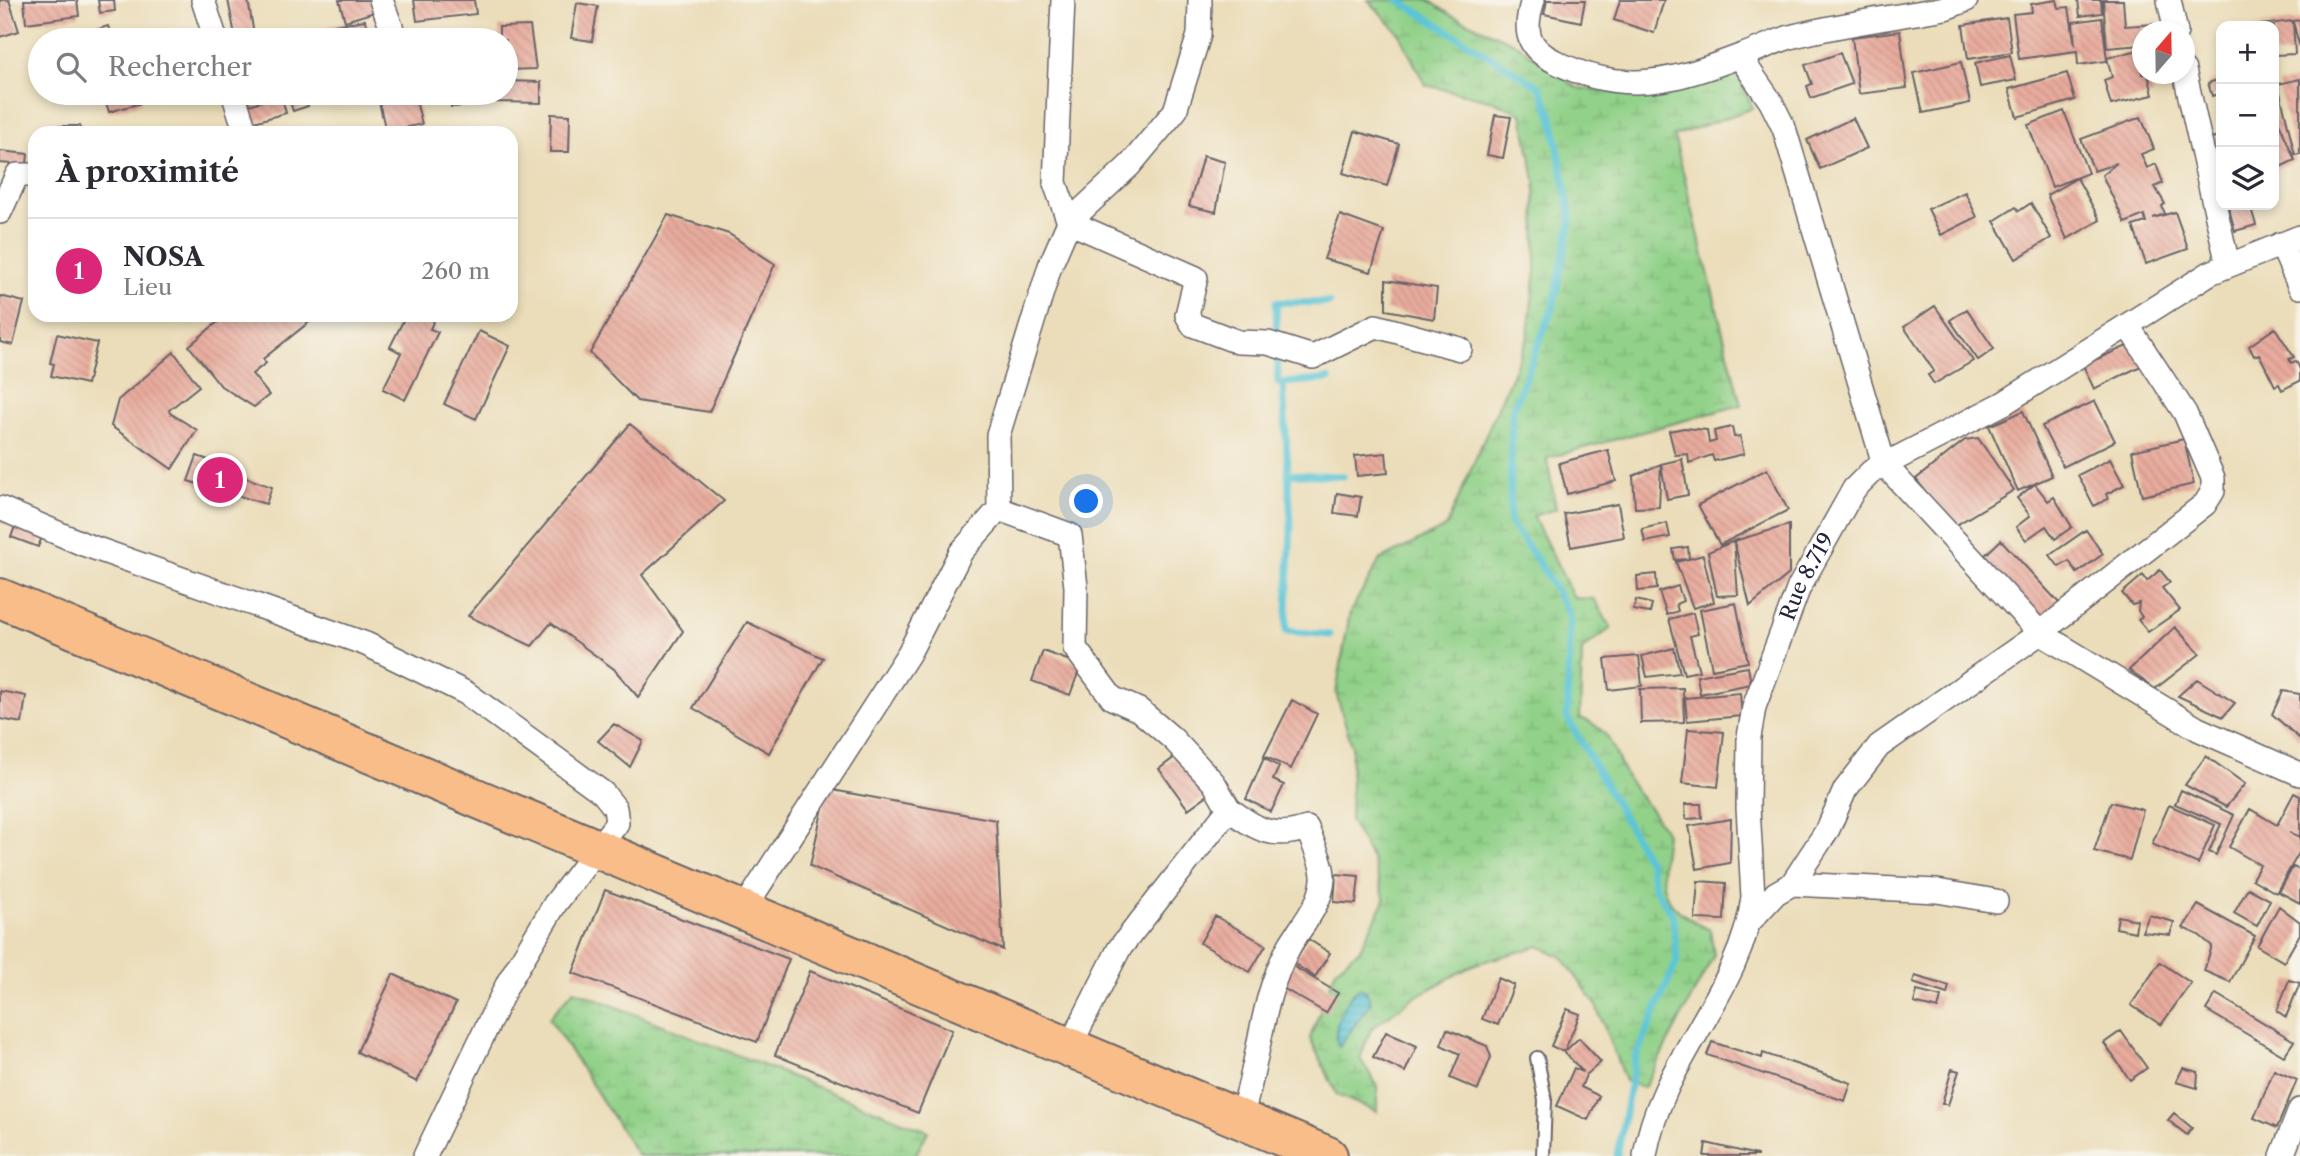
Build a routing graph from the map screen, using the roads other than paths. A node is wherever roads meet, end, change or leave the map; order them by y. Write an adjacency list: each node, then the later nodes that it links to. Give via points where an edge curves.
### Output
1 (203, 0): 9 (street)
2 (381, 0): 10 (street)
3 (1063, 0): 17 (street, via 1055,183)
4 (1200, 0): 17 (street, via 1199,36 1175,111 1130,165)
5 (1533, 0): 11 (street, via 1526,20 1528,37 1547,58 1576,73 1623,84 1654,82)
6 (1966, 0): 11 (street, via 1945,8 1796,35)
7 (2169, 0): 8 (street)
8 (2174, 21)
9 (212, 28)
10 (392, 28)
11 (1741, 57): 23 (street, via 1784,128)
12 (2188, 84): 19 (street)
13 (237, 105): 14 (street)
14 (244, 126)
15 (28, 175): 16 (street, via 12,180)
16 (0, 212)
17 (1069, 222): 22 (street, via 1196,278 1188,315 1193,325 1238,342 1268,343 1313,357 1376,326); 25 (street, via 1050,266 998,435)
18 (2291, 240): 19 (street, Rue 8.719); 20 (street)
19 (2228, 265): 21 (street, Rue 8.719)
20 (2300, 288)
21 (2128, 326): 23 (street, Rue 8.719, via 2004,403); 27 (street, via 2181,404 2213,478 2213,491 2205,504)
22 (1460, 349)
23 (1884, 464): 27 (street); 34 (street, Rue 8.719, via 1854,489 1799,587 1754,707 1749,737)
24 (0, 508): 30 (street, via 83,544 366,644 466,693 603,793 615,808 617,823)
25 (999, 509): 29 (street, via 1070,535 1076,587 1075,648 1112,698 1139,710 1181,748 1214,783); 33 (street, via 961,552 909,653)
26 (0, 597): 30 (highway)
27 (2040, 633): 28 (street, via 2199,729); 31 (street, via 1879,746 1846,790 1829,830)
28 (2300, 774)
29 (1229, 809): 35 (street, via 1119,949); 38 (street, via 1258,830 1289,834 1307,828 1324,876 1320,895 1276,973)
30 (597, 849): 33 (highway); 39 (street, via 555,904 508,983)
31 (1792, 884): 32 (street, via 1937,891); 34 (street)
32 (1996, 901)
33 (742, 912): 35 (highway)
34 (1751, 920): 42 (street, Rue 8.719, via 1737,958 1661,1099)
35 (1069, 1048): 38 (highway)
36 (1537, 1058): 41 (lane, via 1545,1100)
37 (2300, 1110): 43 (street)
38 (1240, 1119): 40 (highway)
39 (425, 1156)
40 (1328, 1156)
41 (1543, 1156)
42 (1645, 1156)
43 (2282, 1156)

